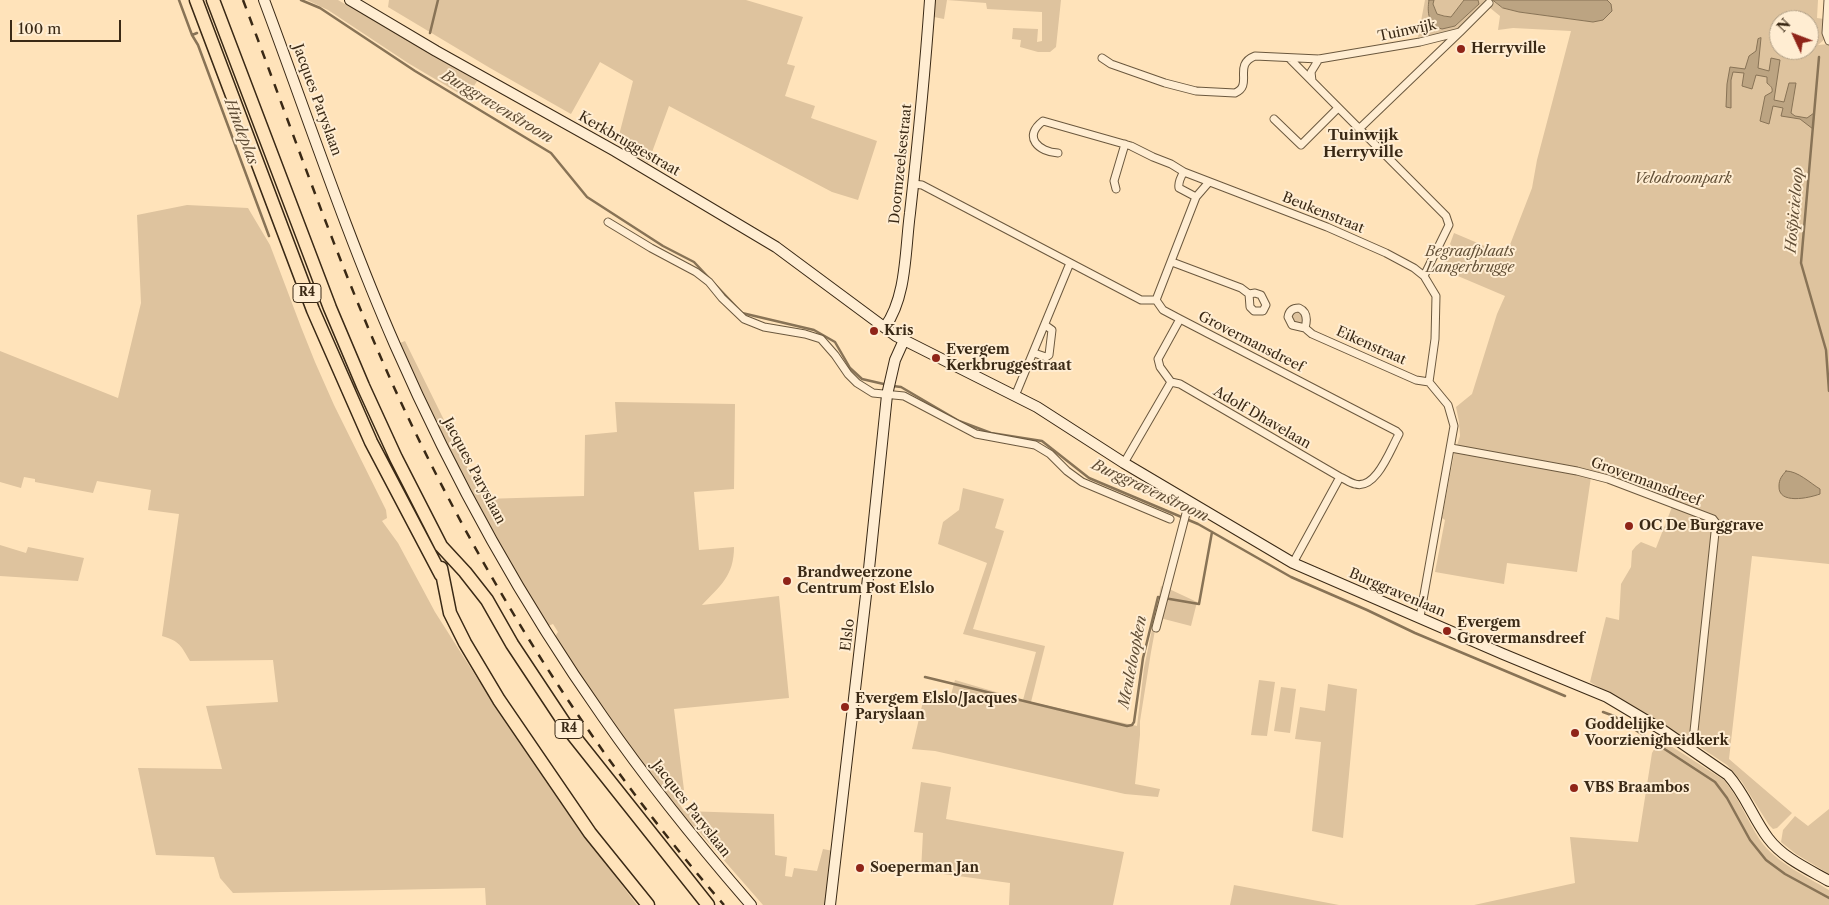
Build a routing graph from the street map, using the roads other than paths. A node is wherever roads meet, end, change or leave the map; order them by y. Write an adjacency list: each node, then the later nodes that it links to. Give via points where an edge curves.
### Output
1 (196, 0): 48 (highway, R4, via 313,310 371,442)
2 (212, 0): 46 (highway, R4, via 362,386)
3 (264, 0): 55 (main road, Jacques Paryslaan, via 395,344 467,494 546,632 604,718 707,855)
4 (350, 0): 32 (main road, Kerkbruggestraat, via 615,150 776,246)
5 (930, 0): 21 (main road, Doornzeelsestraat)
6 (1828, 0): 9 (street, via 1826,33)
7 (1489, 3): 8 (street)
8 (1460, 32): 12 (street, Tuinwijk); 16 (street)
9 (1829, 41)
10 (1102, 58): 11 (street, Tuinwijk, via 1172,85 1196,91 1234,93 1243,86 1244,63 1248,59 1255,56)
11 (1289, 58): 12 (street, Tuinwijk); 13 (street)
12 (1319, 59): 13 (street, via 1311,72)
13 (1312, 81): 14 (street)
14 (1338, 108): 15 (street, via 1300,145); 16 (street)
15 (1274, 119)
16 (1359, 129): 27 (street, via 1446,216 1449,224)
17 (1125, 144): 18 (street, Beukenstraat, via 1042,121 1035,131 1035,142 1050,153); 19 (street, Beukenstraat); 22 (street, via 1114,181)
18 (1058, 153)
19 (1184, 172): 20 (street, Beukenstraat); 23 (street, via 1179,188)
20 (1209, 182): 23 (street); 27 (street, Beukenstraat, via 1327,227 1386,253)
21 (913, 184): 26 (street, via 922,185); 32 (main road, Doornzeelsestraat, via 898,298)
22 (1116, 189)
23 (1196, 197): 25 (street)
24 (608, 222): 38 (street, via 696,272 744,319 764,328 821,339 856,383 873,393)
25 (1172, 262): 28 (street); 29 (street)
26 (1070, 263): 29 (street, via 1141,300); 31 (street)
27 (1424, 276): 37 (street, Beukenstraat, via 1436,296)
28 (1249, 294)
29 (1156, 300): 30 (street, Grovermansdreef, via 1163,310)
30 (1180, 319): 36 (street, via 1158,359); 41 (street, Grovermansdreef, via 1396,431 1399,434)
31 (1045, 326): 35 (street); 35 (street, via 1052,330 1049,355)
32 (885, 327): 34 (main road, Burggravenlaan)
33 (1305, 328): 37 (street, Eikenstraat, via 1416,380)
34 (904, 340): 38 (main road, Elslo); 39 (main road, Burggravenlaan)
35 (1034, 353): 39 (street)
36 (1171, 382): 42 (street); 43 (street, Adolf Dhavelaan, via 1180,384)
37 (1429, 382): 40 (street, via 1451,412 1454,426)
38 (887, 393): 45 (street, via 907,397 976,434 1035,445 1082,482); 56 (main road, Elslo, via 870,569)
39 (1015, 396): 42 (main road, Burggravenlaan)
40 (1451, 448): 49 (street); 51 (street, Grovermansdreef, via 1608,478 1713,519 1716,523)
41 (1386, 458): 43 (street, Adolf Dhavelaan, via 1374,478 1366,484 1355,485)
42 (1124, 463): 44 (main road, Burggravenlaan)
43 (1340, 477): 47 (street)
44 (1189, 502): 47 (main road, Burggravenlaan); 50 (street)
45 (1170, 519)
46 (441, 546): 48 (highway, R4); 54 (highway, R4, via 487,600 569,730)
47 (1293, 563): 49 (main road, Burggravenlaan)
48 (441, 575): 53 (highway, R4, via 450,613 499,700 590,833)
49 (1420, 617): 51 (main road, Burggravenlaan, via 1596,692)
50 (1156, 628)
51 (1692, 750): 52 (main road, Burggravenlaan, via 1733,780 1767,836 1779,849)
52 (1829, 881)
53 (648, 905)
54 (708, 905)
55 (750, 905)
56 (830, 905)

